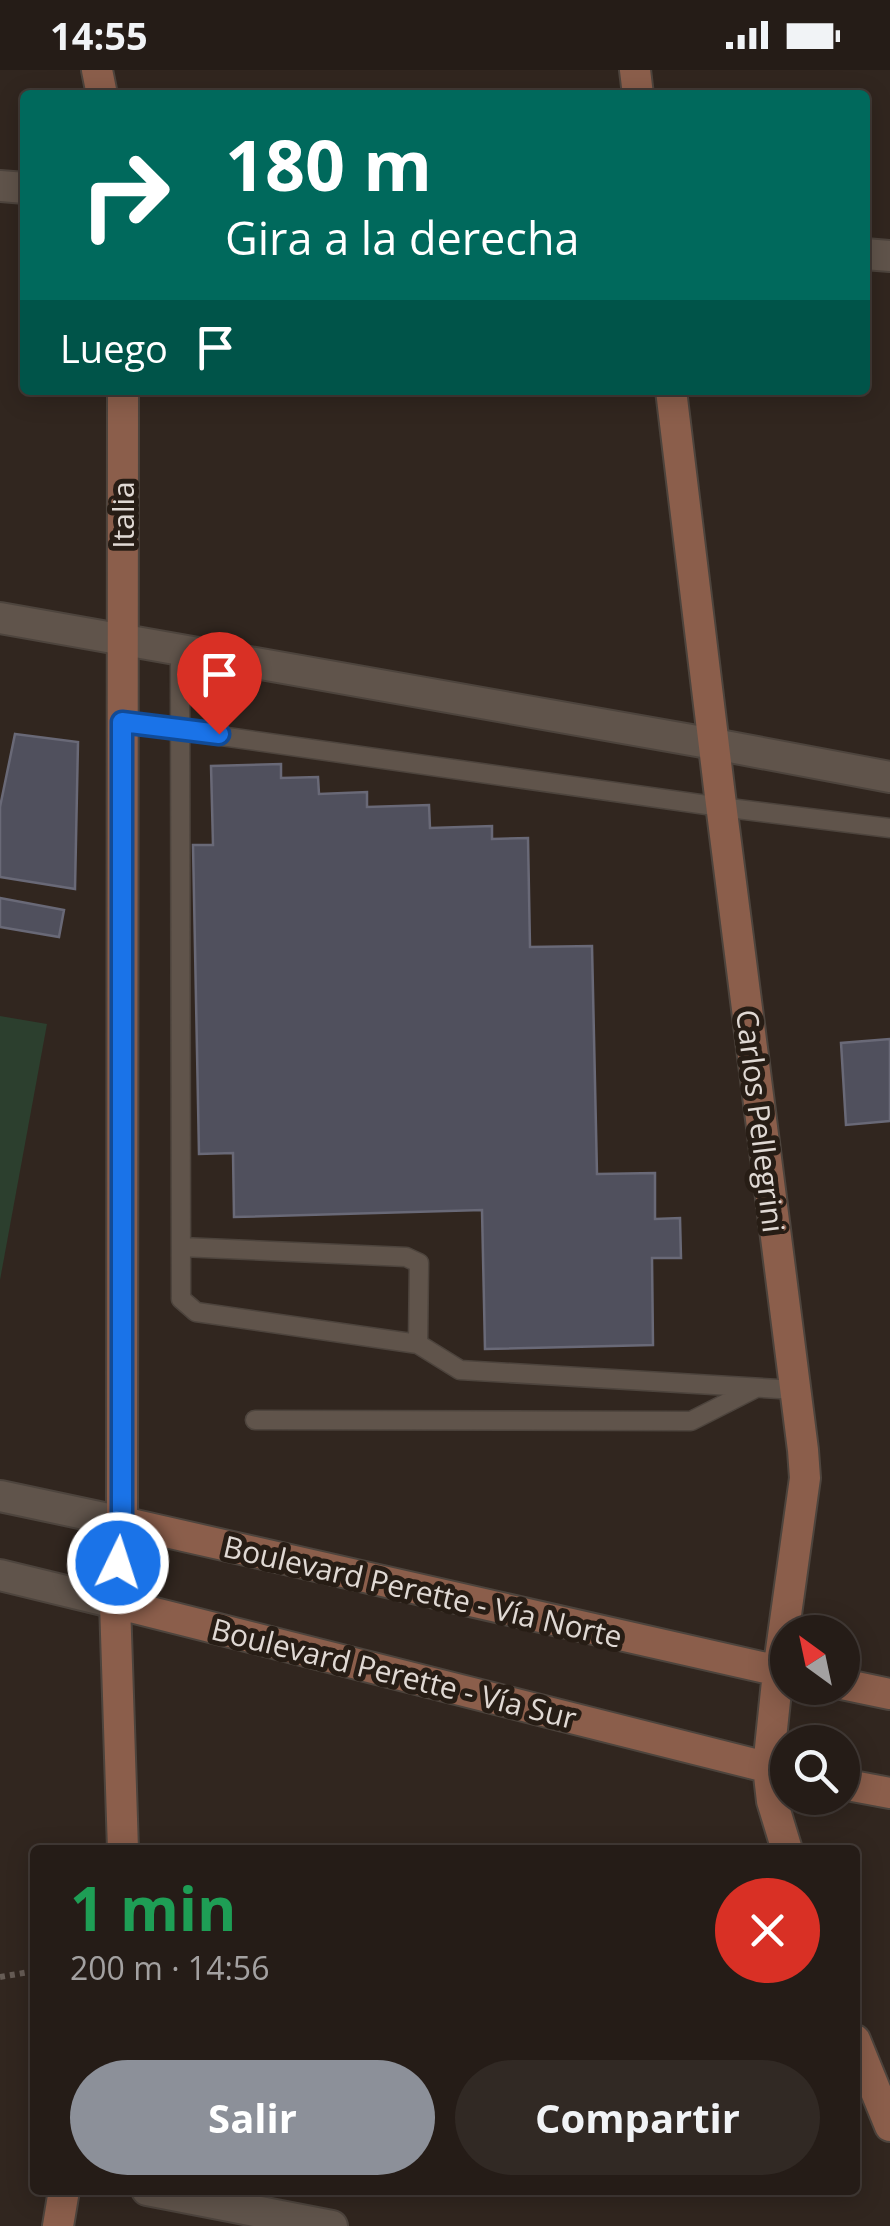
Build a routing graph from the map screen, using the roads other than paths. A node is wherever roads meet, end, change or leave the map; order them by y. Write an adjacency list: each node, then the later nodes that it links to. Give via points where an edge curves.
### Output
1 (123, 395): 4 (street, Italia)
2 (672, 395): 8 (street, Carlos Pellegrini)
3 (0, 618): 4 (street)
4 (122, 639): 5 (street); 6 (street, Italia)
5 (180, 649): 7 (lane); 8 (street)
6 (122, 722): 7 (lane); 18 (street, Italia)
7 (180, 728): 10 (lane); 12 (lane)
8 (714, 744): 9 (street); 10 (street, Carlos Pellegrini)
9 (890, 777)
10 (721, 807): 11 (lane); 15 (street, Carlos Pellegrini)
11 (890, 828)
12 (181, 1247): 13 (lane, via 181,1299 196,1312); 13 (lane, via 406,1257 419,1264)
13 (418, 1344): 14 (lane, via 460,1370)
14 (756, 1388): 15 (lane); 16 (lane, via 692,1420)
15 (796, 1390): 21 (street, Carlos Pellegrini, via 805,1478)
16 (255, 1420)
17 (0, 1496): 18 (street, Boulevard Perette - Vía Norte)
18 (122, 1522): 20 (street, Italia); 22 (street, Boulevard Perette - Vía Norte)
19 (0, 1576): 20 (street, Boulevard Perette - Vía Sur)
20 (115, 1603): 25 (street, Boulevard Perette - Vía Sur); 29 (street, Italia)
21 (789, 1615)
22 (770, 1669)
23 (860, 1688): 24 (street)
24 (890, 1694)
25 (770, 1767)
26 (860, 1787): 27 (street)
27 (890, 1793)
28 (776, 1815): 30 (street, Carlos Pellegrini)
29 (124, 1845)
30 (785, 1845)
31 (864, 2087): 32 (street)
32 (890, 2126)
33 (63, 2195): 35 (street)
34 (172, 2195): 36 (street)
35 (58, 2226)
36 (332, 2226)

